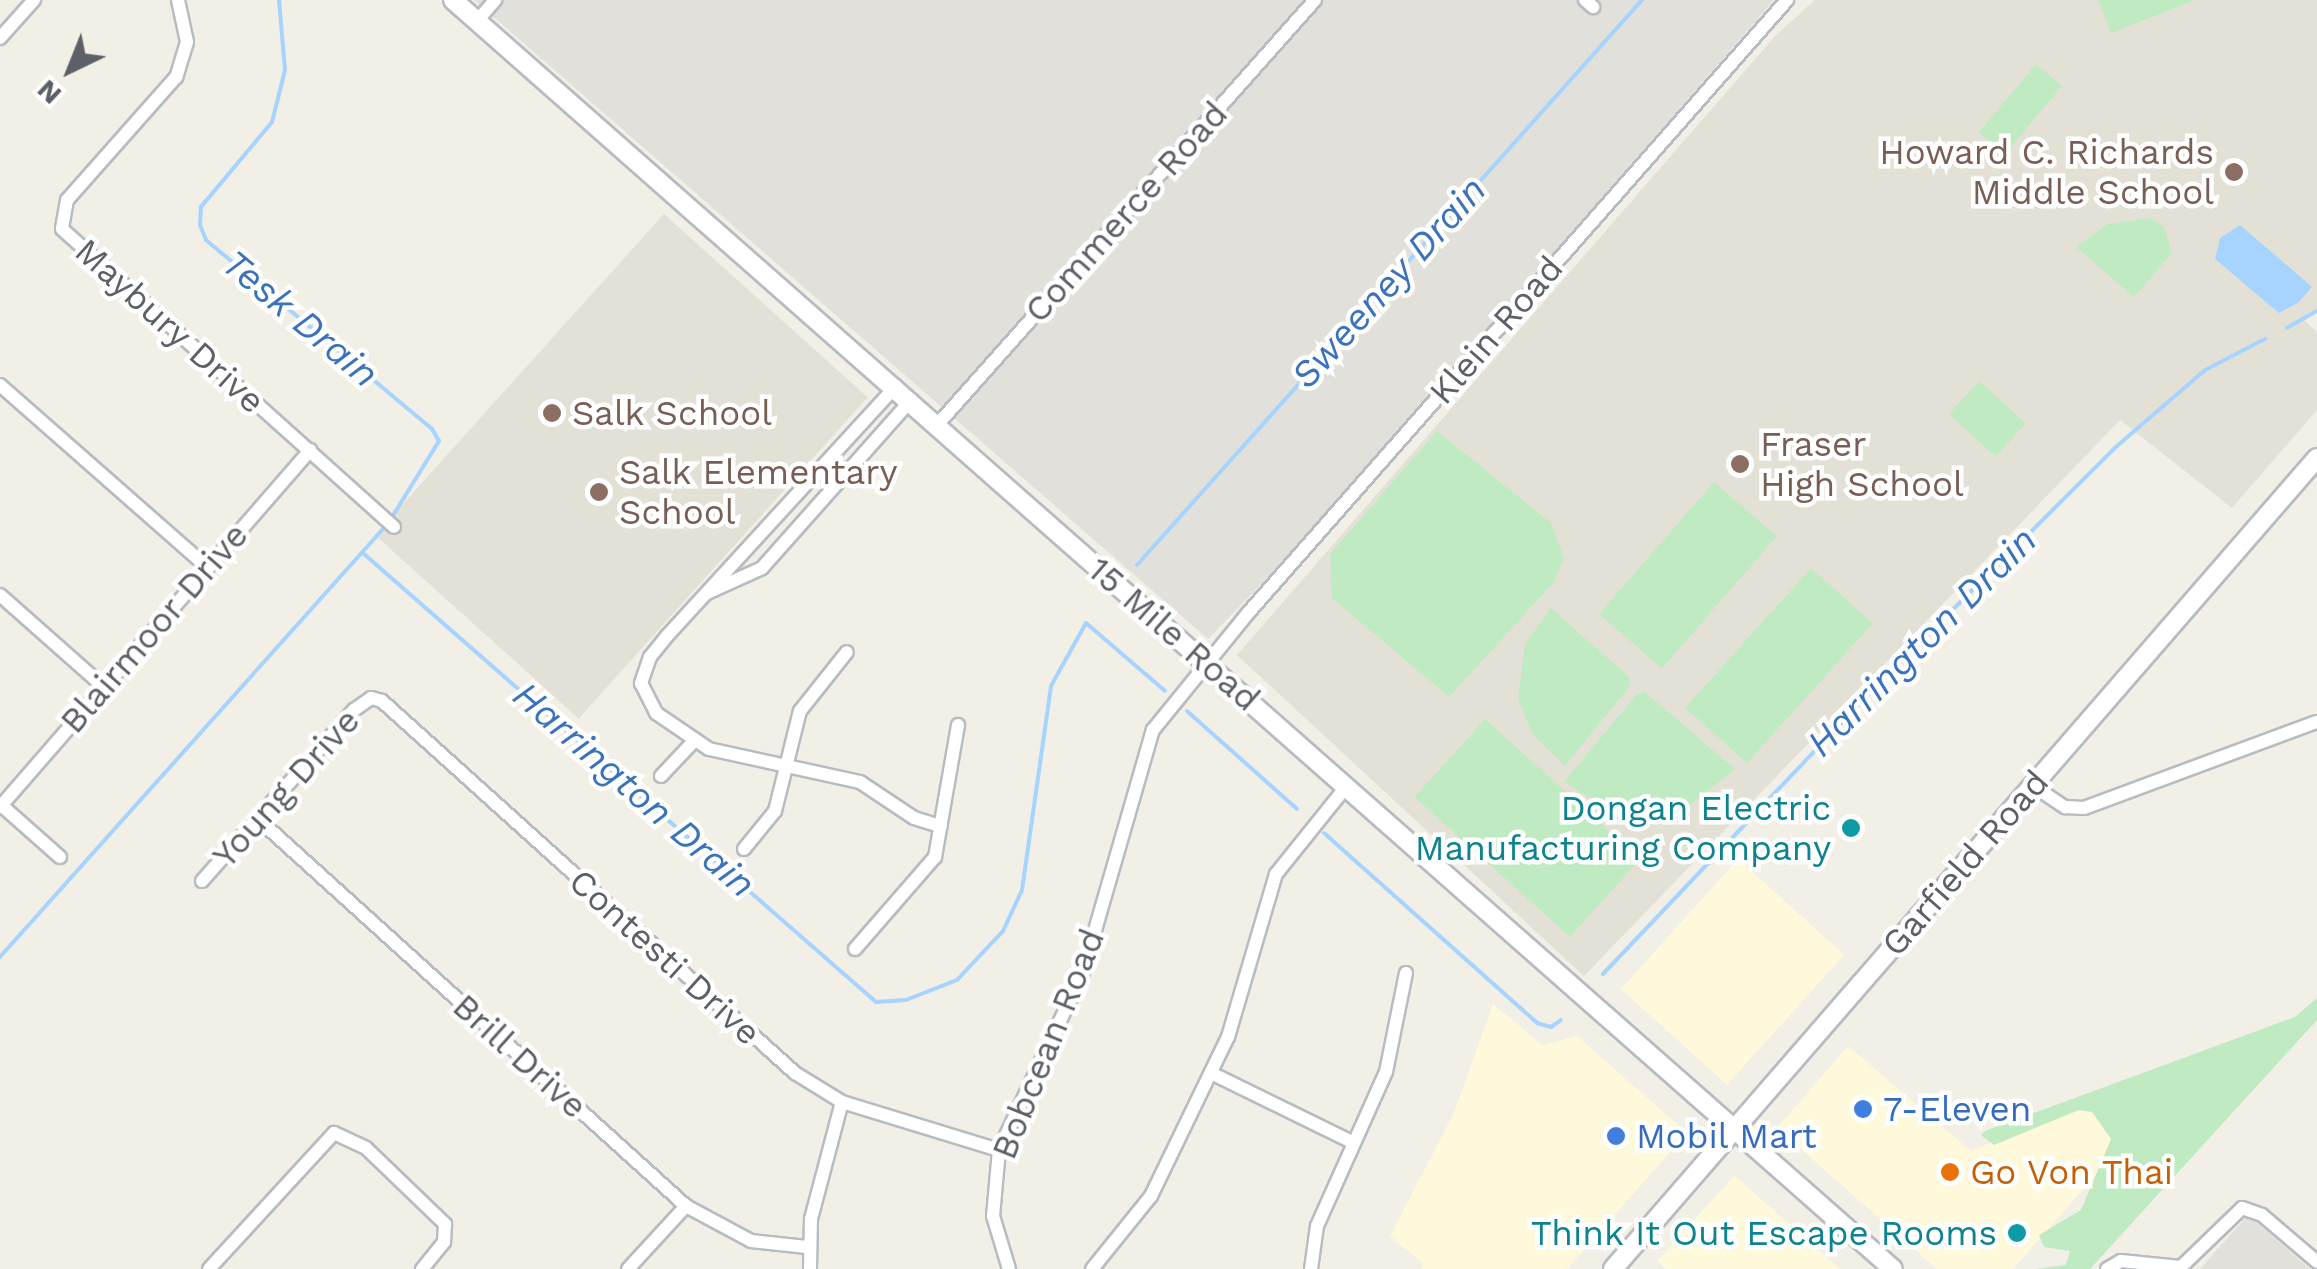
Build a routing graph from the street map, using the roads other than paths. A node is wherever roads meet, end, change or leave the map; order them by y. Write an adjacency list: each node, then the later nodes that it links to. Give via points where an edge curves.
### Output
1 (34, 0): 8 (street)
2 (178, 0): 13 (street, Maybury Drive, via 186,42 176,76 67,200 58,222)
3 (452, 0): 7 (main road, 15 Mile Road)
4 (495, 0): 7 (street)
5 (1315, 0): 12 (street, Commerce Road)
6 (1787, 0): 20 (street, Klein Road)
7 (477, 21): 10 (main road, 15 Mile Road)
8 (0, 38)
9 (0, 384): 16 (street)
10 (896, 386): 11 (main road, 15 Mile Road); 17 (street)
11 (911, 400): 12 (main road, 15 Mile Road); 17 (street, via 762,568)
12 (938, 424): 20 (main road, 15 Mile Road)
13 (310, 450): 15 (street, Maybury Drive); 16 (street, Blairmoor Drive)
14 (2317, 458): 28 (main road, Garfield Road)
15 (394, 527)
16 (207, 567): 21 (street, Blairmoor Drive)
17 (705, 594): 25 (street, via 650,657 641,683 656,713)
18 (0, 595): 21 (street)
19 (846, 652): 26 (street, via 800,711)
20 (1208, 663): 29 (main road, 15 Mile Road); 42 (street, Bobcean Road, via 1165,713 1142,754 1083,972)
21 (102, 686): 30 (street, Blairmoor Drive)
22 (371, 698): 31 (street, Young Drive); 39 (street, Contesti Drive, via 392,708 774,1056)
23 (2317, 722): 28 (street, via 2084,808 2064,808)
24 (958, 725): 32 (street)
25 (694, 741): 26 (street); 27 (street)
26 (786, 768): 32 (street, via 860,782 914,818); 33 (street, via 775,811)
27 (661, 776)
28 (2032, 786): 40 (main road, Garfield Road)
29 (1346, 787): 38 (street, via 1276,874 1237,1010); 40 (main road, 15 Mile Road)
30 (0, 806): 34 (street)
31 (257, 818): 35 (street, Young Drive); 43 (street, Brill Drive)
32 (941, 826): 36 (street, via 924,872)
33 (744, 849)
34 (60, 858)
35 (202, 881)
36 (854, 949)
37 (1406, 973): 41 (street, via 1386,1072)
38 (1211, 1073): 41 (street); 51 (street, via 1151,1196)
39 (842, 1102): 42 (street, Contesti Drive); 44 (street)
40 (1733, 1129): 53 (main road, Garfield Road); 54 (main road, 15 Mile Road)
41 (1352, 1142): 52 (street, via 1317,1226)
42 (999, 1150): 50 (street, Bobcean Road, via 993,1216)
43 (686, 1206): 44 (street, Brill Drive, via 751,1241); 48 (street)
44 (807, 1247): 49 (street)
45 (2317, 1262): 55 (street, via 2254,1210 2235,1211 2181,1267 2120,1260)
46 (210, 1269): 47 (street, via 334,1133 354,1139 440,1216 446,1234)
47 (422, 1269)
48 (628, 1269)
49 (810, 1269)
50 (1009, 1269)
51 (1092, 1269)
52 (1310, 1269)
53 (1614, 1269)
54 (1894, 1269)
55 (2107, 1269)

